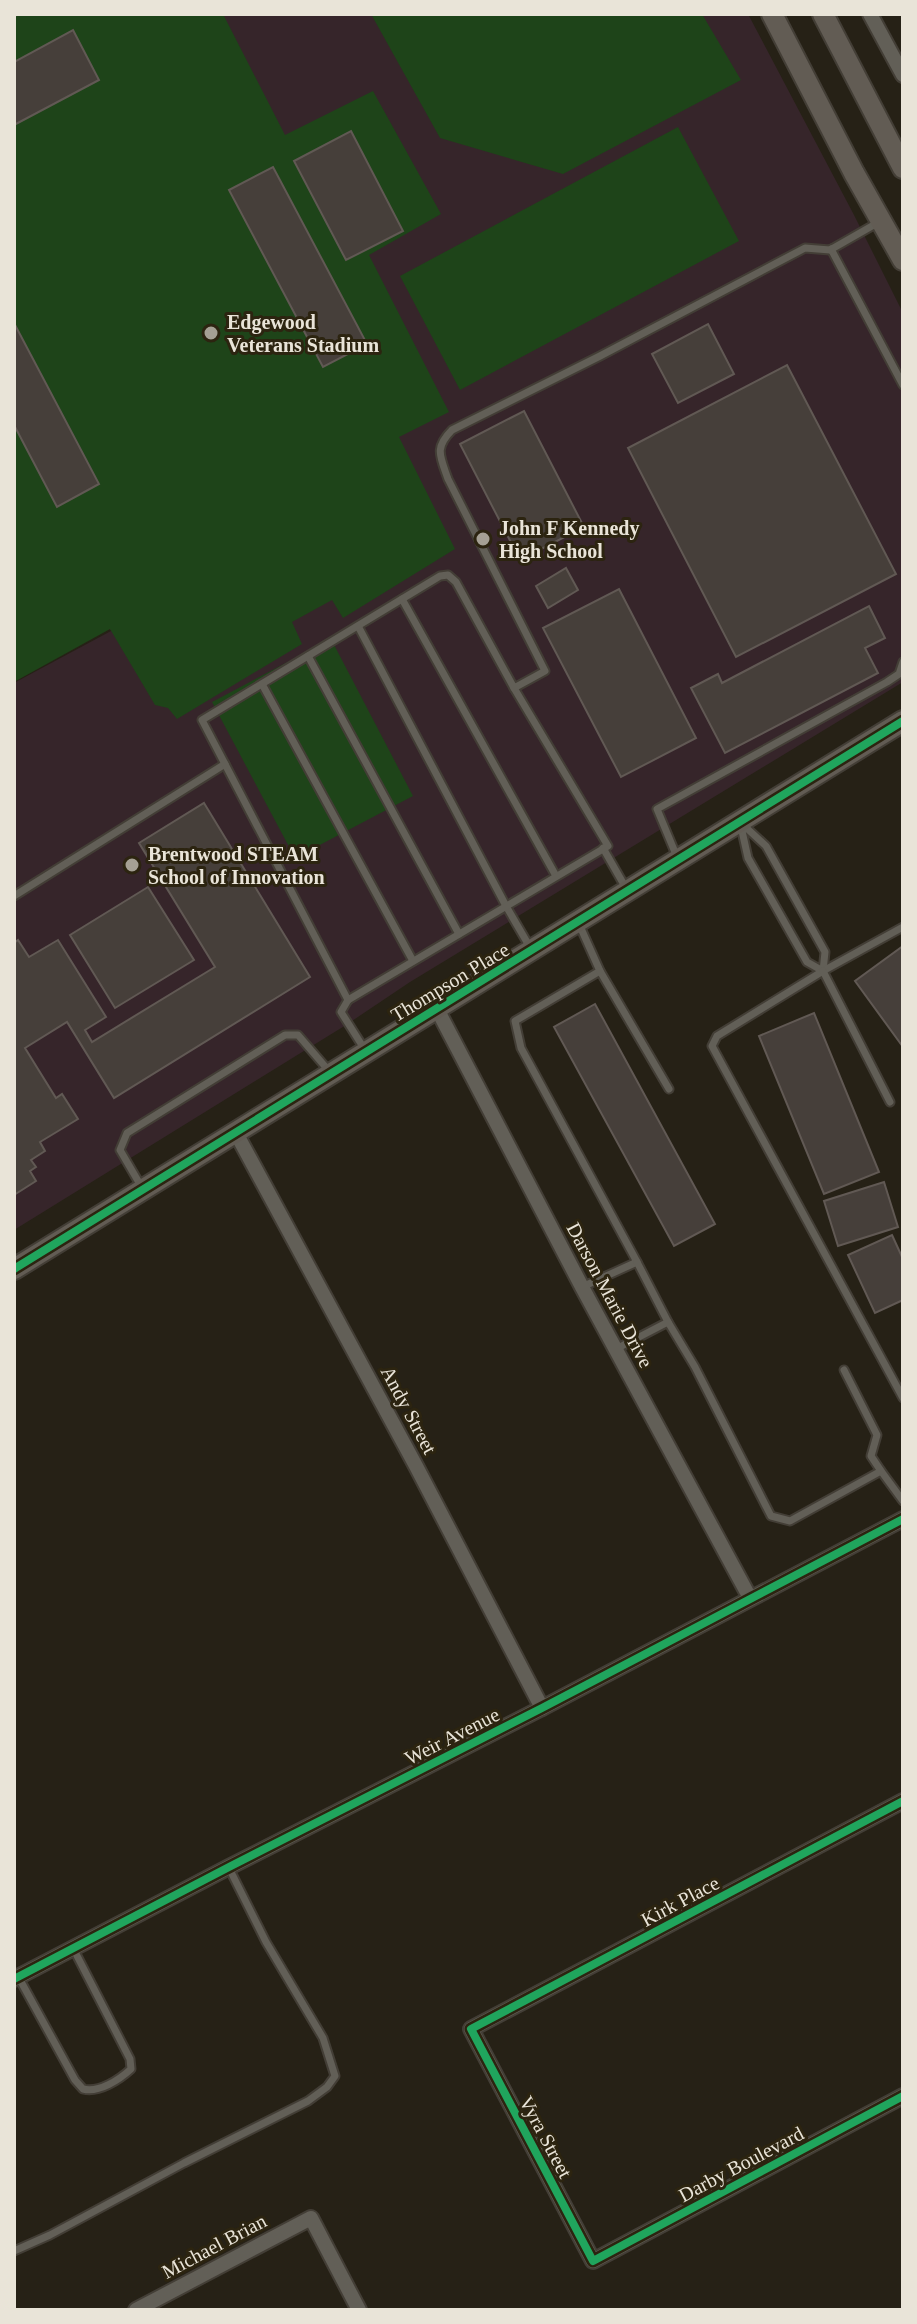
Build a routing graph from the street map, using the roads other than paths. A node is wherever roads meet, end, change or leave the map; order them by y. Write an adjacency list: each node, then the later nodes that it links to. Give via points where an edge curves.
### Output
1 (772, 14): 6 (street)
2 (823, 14): 5 (street)
3 (870, 14): 4 (street)
4 (903, 75)
5 (903, 168)
6 (881, 221): 7 (lane); 8 (street)
7 (831, 249): 9 (lane); 15 (lane, via 805,248 452,430 442,440 439,455 448,479 545,671)
8 (903, 260)
9 (903, 385)
10 (402, 599): 11 (lane); 15 (lane, via 448,575); 21 (lane)
11 (358, 626): 12 (lane); 24 (lane)
12 (308, 656): 14 (lane); 27 (lane)
13 (903, 662): 20 (lane, via 899,674 887,682 657,809)
14 (262, 684): 17 (lane, via 202,720); 29 (lane)
15 (514, 688): 19 (lane)
16 (903, 721): 18 (street, Thompson Place)
17 (225, 764): 23 (lane); 32 (lane)
18 (740, 822): 20 (street, Thompson Place); 31 (lane, via 748,858 807,962); 31 (lane, via 766,846 811,925 825,952)
19 (605, 847): 21 (lane); 22 (lane)
20 (678, 859): 22 (street, Thompson Place)
21 (556, 876): 24 (lane)
22 (628, 892): 25 (street, Thompson Place)
23 (14, 896)
24 (506, 906): 27 (lane); 28 (lane)
25 (578, 922): 28 (street, Thompson Place); 30 (lane)
26 (903, 927): 31 (lane)
27 (459, 934): 29 (lane)
28 (533, 951): 33 (street, Thompson Place)
29 (413, 961): 32 (lane)
30 (600, 971): 36 (lane); 40 (lane, via 515,1021 521,1048)
31 (823, 971): 37 (lane); 46 (lane, via 717,1036 712,1046)
32 (348, 1000): 34 (lane, via 341,1012)
33 (437, 1009): 34 (street, Thompson Place); 42 (street, Darson Marie Drive)
34 (366, 1051): 35 (street, Thompson Place)
35 (330, 1073): 38 (street, Thompson Place); 39 (lane, via 298,1035 285,1035 127,1133 120,1150)
36 (669, 1089)
37 (890, 1102)
38 (236, 1133): 39 (street, Thompson Place); 51 (street, Andy Street)
39 (143, 1189): 41 (street, Thompson Place)
40 (637, 1262): 42 (lane); 43 (lane)
41 (14, 1269)
42 (582, 1287): 44 (street, Darson Marie Drive)
43 (668, 1322): 44 (lane); 47 (lane, via 771,1516 790,1521)
44 (616, 1349): 50 (street, Darson Marie Drive)
45 (844, 1370): 47 (lane, via 877,1435 871,1456)
46 (903, 1398)
47 (881, 1471): 48 (lane)
48 (903, 1501)
49 (903, 1519): 50 (street, Weir Avenue)
50 (750, 1598): 51 (street, Weir Avenue)
51 (542, 1708): 53 (street, Weir Avenue)
52 (903, 1801): 56 (street, Kirk Place)
53 (229, 1867): 54 (street, Weir Avenue); 58 (lane, via 323,2038 335,2076 308,2101)
54 (73, 1948): 55 (street, Weir Avenue); 55 (lane, via 130,2059 131,2069 123,2076 92,2091 83,2089)
55 (16, 1978)
56 (471, 2029): 59 (street, Vyra Street)
57 (903, 2096): 59 (street, Darby Boulevard)
58 (14, 2251)
59 (593, 2261)
60 (136, 2310): 61 (street, Michael Brian, via 311,2218)
61 (359, 2310)

